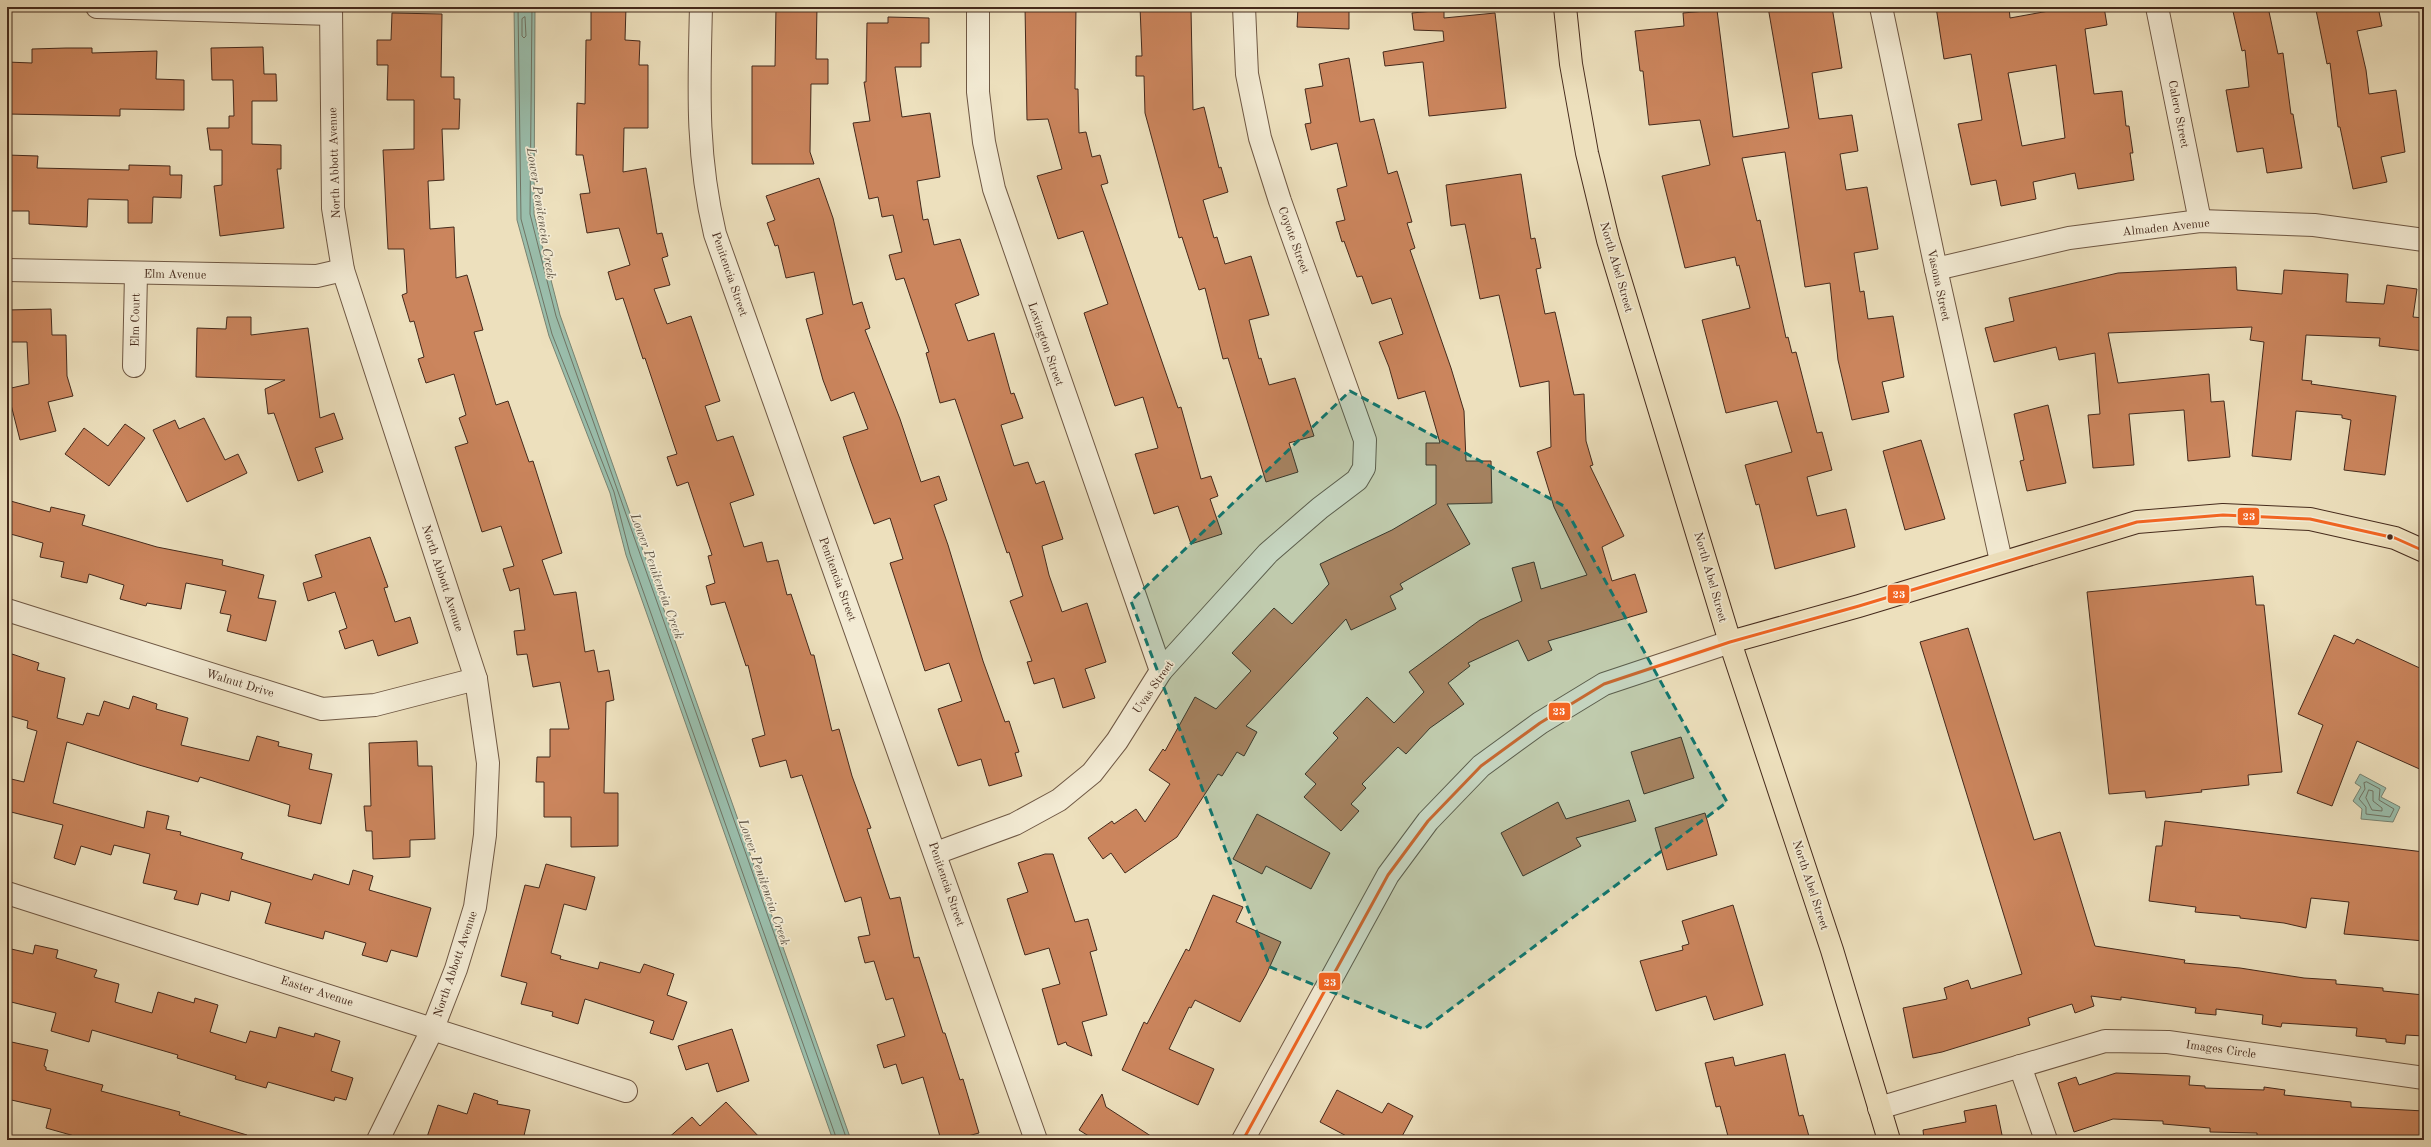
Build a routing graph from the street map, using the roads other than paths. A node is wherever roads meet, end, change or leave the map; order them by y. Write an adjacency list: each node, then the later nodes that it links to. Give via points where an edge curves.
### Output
1 (97, 7): 8 (street)
2 (701, 7): 23 (street, Penitencia Street, via 700,147 705,191 715,234)
3 (978, 7): 21 (street, Lexington Street, via 978,92 984,142 994,189)
4 (1244, 7): 16 (street, Coyote Street, via 1246,74 1260,138 1365,440)
5 (1565, 7): 20 (main road, North Abel Street, via 1571,64 1586,153 1608,240)
6 (1881, 7): 11 (street, Vasona Street)
7 (2157, 7): 9 (street, Calero Street)
8 (331, 11): 13 (street, North Abbott Avenue, via 333,208)
9 (2200, 221): 10 (street, Almaden Avenue, via 2314,225); 11 (street, Almaden Avenue, via 2070,238)
10 (2424, 240)
11 (1936, 269): 18 (street, Vasona Street)
12 (7, 270): 14 (street, Elm Avenue)
13 (343, 270): 14 (street, Elm Avenue, via 317,276); 22 (street, North Abbott Avenue)
14 (136, 274): 15 (street, Elm Court)
15 (134, 366)
16 (1364, 468): 21 (street, Uvas Street, via 1357,480 1268,553)
17 (2424, 551): 18 (main road, via 2396,538 2310,519 2223,515 2136,522)
18 (2001, 562): 20 (main road)
19 (7, 610): 22 (street, Walnut Drive, via 322,709 375,706)
20 (1730, 642): 29 (main road, North Abel Street, via 1832,950); 32 (street, via 1604,684 1540,724 1476,772 1428,821 1388,875)
21 (1161, 671): 23 (street, Uvas Street, via 1117,742 1092,773 1059,800 1015,824)
22 (476, 679): 25 (street, North Abbott Avenue, via 488,763 485,835 475,907 456,969)
23 (936, 853): 31 (street, Penitencia Street)
24 (7, 893): 25 (street, Easter Avenue)
25 (433, 1028): 28 (street, Easter Avenue); 30 (street, North Abbott Avenue)
26 (2020, 1066): 27 (street, Images Circle, via 2105,1041 2168,1042); 29 (street, Images Circle); 34 (street)
27 (2424, 1078)
28 (626, 1091)
29 (1878, 1108): 33 (main road, North Abel Street)
30 (378, 1140)
31 (1036, 1140)
32 (1243, 1140)
33 (1889, 1140)
34 (2046, 1140)

